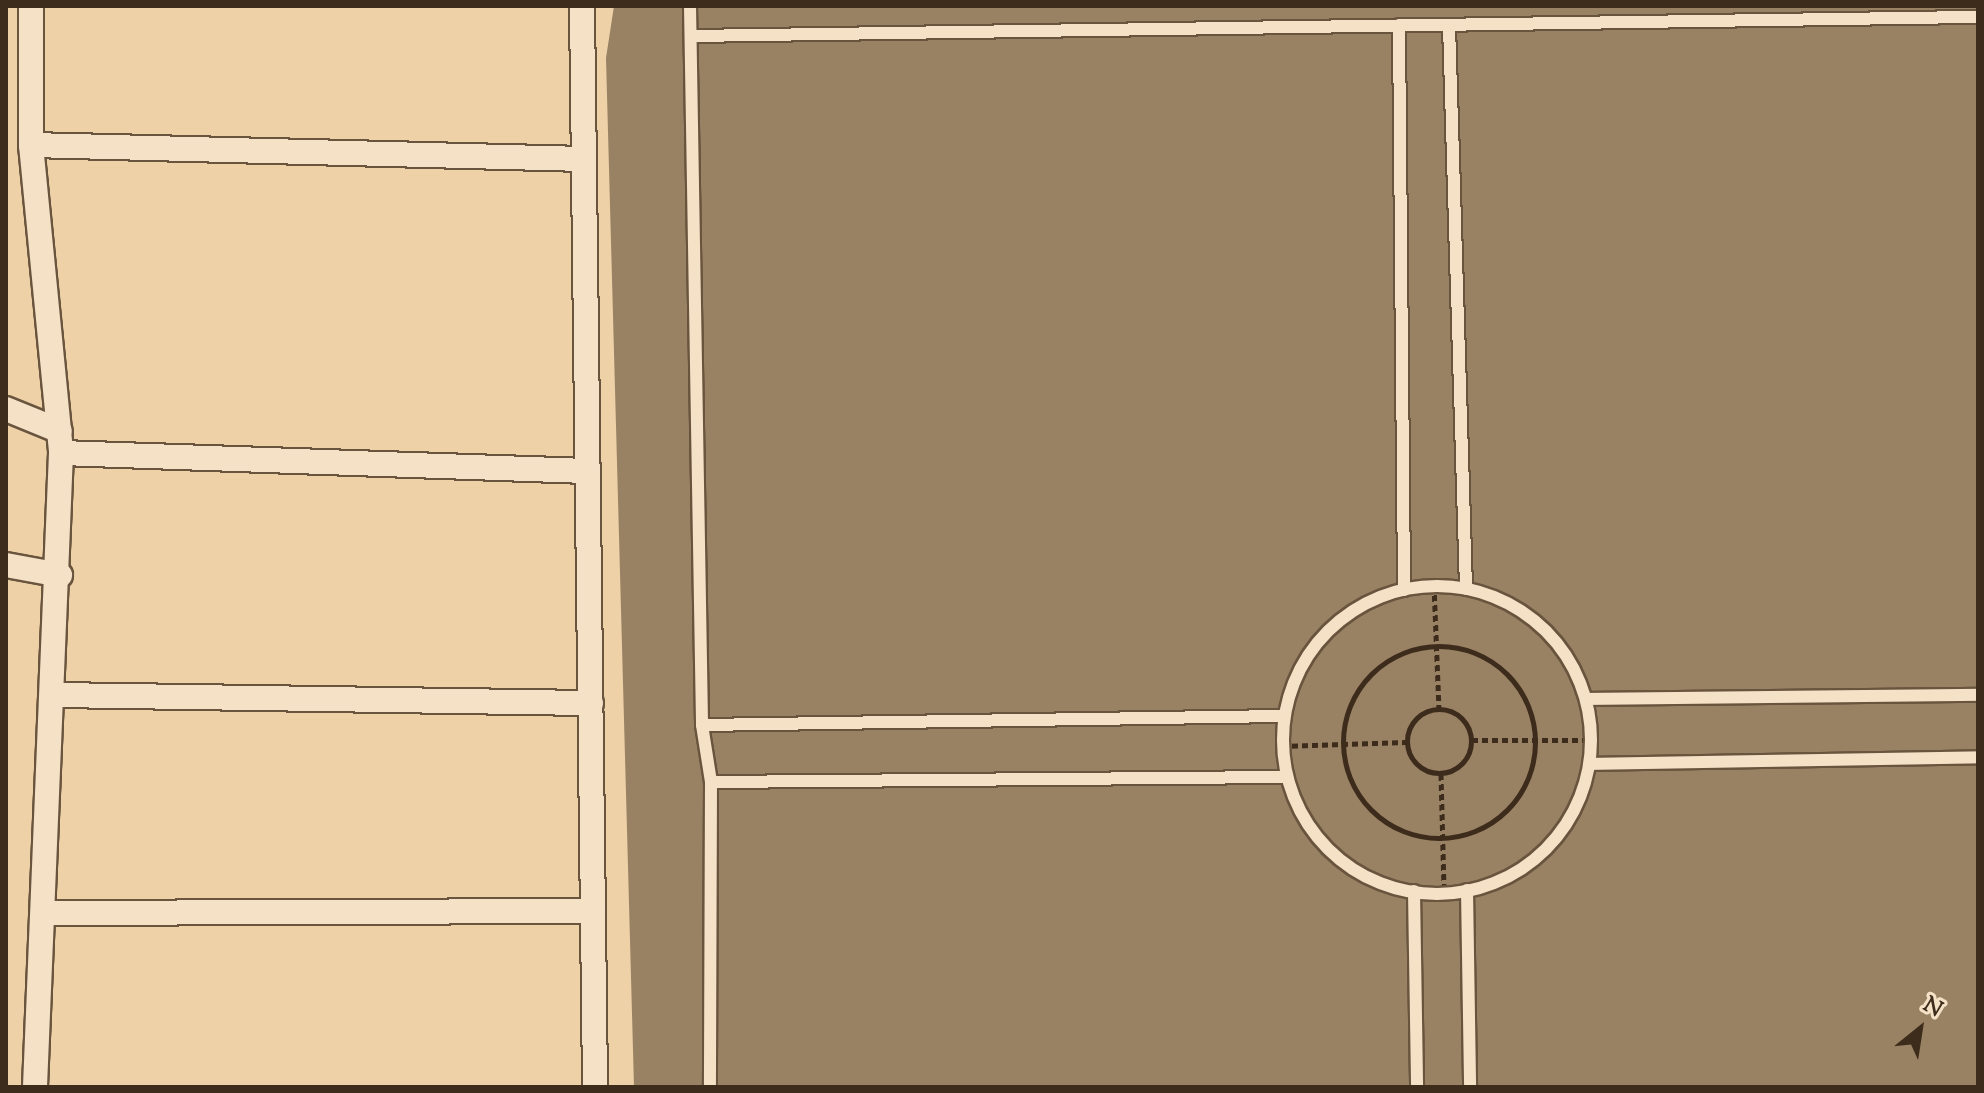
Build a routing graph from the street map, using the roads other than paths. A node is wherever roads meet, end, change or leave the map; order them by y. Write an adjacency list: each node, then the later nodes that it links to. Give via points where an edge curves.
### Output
1 (31, 6): 8 (street)
2 (582, 6): 9 (street)
3 (690, 6): 7 (lane)
4 (1978, 17): 6 (lane)
5 (1399, 25): 6 (lane); 7 (lane); 16 (lane)
6 (1449, 25): 15 (lane)
7 (691, 36): 22 (lane)
8 (31, 145): 9 (street); 11 (street)
9 (584, 159): 12 (street)
10 (6, 409): 11 (street)
11 (61, 442): 12 (street); 14 (street)
12 (588, 471): 20 (street)
13 (6, 565): 14 (street)
14 (60, 575): 17 (street)
15 (1466, 589): 16 (lane, via 1434,585); 19 (lane, via 1528,614 1565,652)
16 (1404, 590): 21 (lane, via 1377,596 1332,624 1299,666)
17 (55, 695): 20 (street); 30 (street)
18 (1978, 695): 19 (lane)
19 (1587, 699): 24 (lane)
20 (591, 703): 29 (street)
21 (1283, 716): 22 (lane); 25 (lane)
22 (702, 725): 26 (lane)
23 (1978, 757): 24 (lane)
24 (1591, 764): 27 (lane, via 1573,814 1540,856 1496,884)
25 (1286, 777): 26 (lane); 28 (lane, via 1308,825 1344,864)
26 (711, 782): 33 (lane)
27 (1467, 890): 28 (lane, via 1444,895); 35 (lane)
28 (1414, 891): 34 (lane)
29 (593, 911): 30 (street); 32 (street)
30 (44, 913): 31 (street)
31 (35, 1087)
32 (595, 1087)
33 (710, 1087)
34 (1417, 1087)
35 (1470, 1087)

